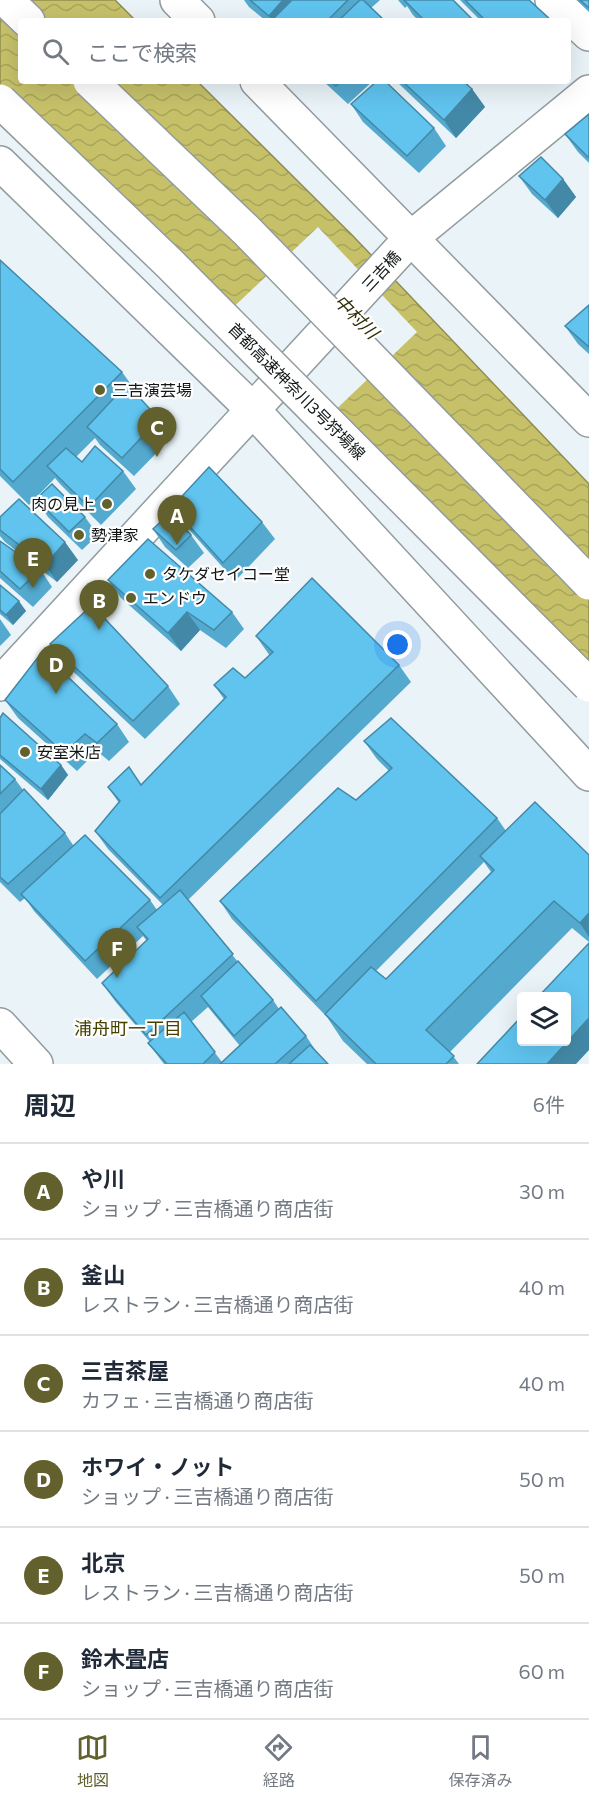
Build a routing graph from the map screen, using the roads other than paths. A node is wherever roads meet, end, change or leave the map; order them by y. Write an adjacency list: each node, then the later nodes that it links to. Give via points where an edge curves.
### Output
1 (6, 0): 4 (main road)
2 (177, 0): 5 (main road)
3 (552, 0): 6 (main road)
4 (25, 18)
5 (195, 18)
6 (589, 34)
7 (93, 84): 15 (main road, bridge, via 247,231)
8 (260, 84): 12 (main road)
9 (589, 92): 12 (main road, 三吉橋)
10 (0, 101): 17 (main road, 首都高速神奈川3号狩場線, bridge, via 170,264)
11 (0, 162): 13 (main road)
12 (411, 238): 13 (main road, 三吉橋, bridge); 14 (main road)
13 (252, 409): 16 (main road, 三吉橋); 18 (main road)
14 (589, 420)
15 (589, 583)
16 (0, 684)
17 (589, 685)
18 (589, 774)
19 (0, 1024): 20 (main road)
20 (36, 1064)

